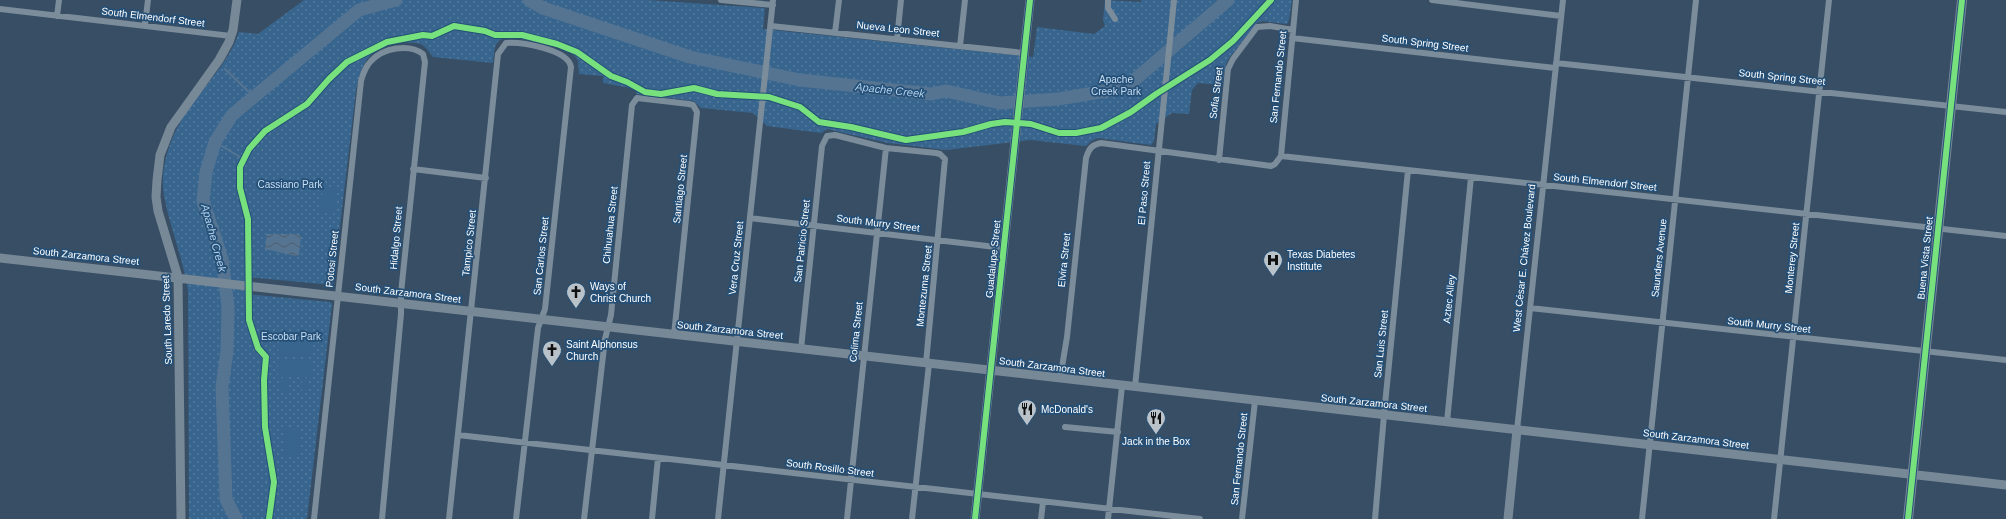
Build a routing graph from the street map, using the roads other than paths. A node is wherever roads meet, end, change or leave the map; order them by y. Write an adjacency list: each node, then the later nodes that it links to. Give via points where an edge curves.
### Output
1 (59, 0): 19 (street)
2 (148, 0): 22 (street)
3 (237, 0): 26 (main road, South Laredo Street)
4 (721, 0): 16 (street)
5 (838, 0): 25 (street)
6 (901, 0): 28 (street)
7 (965, 0): 30 (street)
8 (1030, 0): 31 (main road, Guadalupe Street)
9 (1108, 0): 21 (street, via 1108,8)
10 (1296, 0): 24 (street, San Fernando Street)
11 (1432, 0): 20 (street)
12 (1563, 0): 20 (street, West César E. Chávez Boulevard)
13 (1696, 0): 34 (street, Saunders Avenue)
14 (1829, 0): 35 (street, Monterey Street)
15 (1962, 0): 37 (main road, Buena Vista Street)
16 (773, 3): 23 (street, Vera Cruz Street)
17 (1174, 3): 40 (street, El Paso Street)
18 (0, 10): 19 (street, South Elmendorf Street)
19 (57, 16): 22 (street, South Elmendorf Street)
20 (1561, 16): 33 (street, West César E. Chávez Boulevard)
21 (1115, 19)
22 (145, 25): 26 (street, South Elmendorf Street)
23 (770, 26): 25 (street, Nueva Leon Street); 50 (street, Vera Cruz Street)
24 (1293, 30): 27 (street, San Fernando Street); 42 (street, Sofia Street, via 1270,26 1257,27 1233,59 1228,68)
25 (835, 33): 28 (street, Nueva Leon Street)
26 (231, 36): 58 (main road, South Laredo Street, via 220,60 170,126 160,155 156,197 158,211)
27 (1292, 38): 33 (street, South Spring Street); 41 (street, San Fernando Street)
28 (897, 39): 30 (street, Nueva Leon Street)
29 (506, 43): 46 (street, Tampico Street, via 498,54); 63 (street, San Carlos Street, via 557,52 570,62 571,73 546,309)
30 (960, 46): 31 (street, Nueva Leon Street)
31 (1024, 53): 56 (main road, Guadalupe Street)
32 (423, 54): 43 (street, Hidalgo Street, via 425,62); 59 (street, Potosi Street, via 409,48 390,50 372,60 363,73)
33 (1556, 66): 34 (street, South Spring Street); 47 (street, West César E. Chávez Boulevard)
34 (1688, 77): 35 (street, South Spring Street); 48 (street, Saunders Avenue)
35 (1819, 91): 37 (street, South Spring Street); 49 (street, Monterey Street)
36 (635, 99): 65 (street, Chihuahua Street, via 632,105); 66 (street, Santiago Street, via 689,104 693,105 697,112)
37 (1951, 105): 38 (street, South Spring Street); 52 (main road, Buena Vista Street)
38 (2006, 112)
39 (886, 148): 51 (street, San Patricio Street, via 835,135 826,137 822,146); 53 (street, Colima Street); 55 (street, Montezuma Street, via 940,154 946,162)
40 (1158, 151): 42 (street); 75 (street, Elvira Street, via 1101,143 1093,145 1088,151); 77 (street, El Paso Street)
41 (1281, 156): 42 (street, via 1271,166); 44 (street, South Elmendorf Street)
42 (1219, 160)
43 (413, 169): 46 (street); 60 (street, Hidalgo Street)
44 (1408, 170): 45 (street, South Elmendorf Street); 79 (street, San Luis Street)
45 (1472, 177): 47 (street, South Elmendorf Street); 80 (street, Aztec Alley)
46 (486, 178): 62 (street, Tampico Street)
47 (1543, 186): 48 (street, South Elmendorf Street); 61 (street, West César E. Chávez Boulevard)
48 (1675, 199): 49 (street, South Elmendorf Street); 64 (street, Saunders Avenue)
49 (1806, 214): 52 (street, South Elmendorf Street); 67 (street, Monterey Street)
50 (750, 218): 51 (street, South Murry Street); 68 (street, Vera Cruz Street)
51 (813, 225): 53 (street, South Murry Street); 69 (street, San Patricio Street)
52 (1939, 229): 54 (street, South Elmendorf Street); 70 (main road, Buena Vista Street)
53 (877, 233): 55 (street, South Murry Street); 71 (street, Colima Street)
54 (2006, 236)
55 (939, 240): 56 (street, South Murry Street); 73 (street, Montezuma Street)
56 (1004, 248): 74 (main road, Guadalupe Street)
57 (0, 258): 58 (main road, South Zarzamora Street)
58 (178, 277): 59 (main road, South Zarzamora Street); 99 (main road, South Laredo Street)
59 (338, 295): 60 (main road, South Zarzamora Street); 100 (street, Potosi Street)
60 (401, 303): 62 (main road, South Zarzamora Street); 101 (street, Hidalgo Street)
61 (1530, 308): 64 (street, South Murry Street); 82 (street, West César E. Chávez Boulevard)
62 (472, 311): 63 (main road, South Zarzamora Street); 84 (street, Tampico Street)
63 (542, 319): 65 (main road, South Zarzamora Street); 85 (street, San Carlos Street, via 538,328)
64 (1662, 323): 67 (street, South Murry Street); 86 (street, Saunders Avenue)
65 (608, 327): 66 (main road, South Zarzamora Street); 87 (street, Chihuahua Street)
66 (674, 335): 68 (main road, South Zarzamora Street)
67 (1793, 338): 70 (street, South Murry Street); 89 (street, Monterey Street)
68 (737, 342): 69 (main road, South Zarzamora Street); 90 (street, Vera Cruz Street)
69 (801, 349): 71 (main road, South Zarzamora Street)
70 (1925, 351): 72 (street, South Murry Street); 91 (main road, Buena Vista Street)
71 (864, 356): 73 (main road, South Zarzamora Street); 92 (street, Colima Street)
72 (2006, 360)
73 (928, 363): 74 (main road, South Zarzamora Street); 94 (street, Montezuma Street)
74 (992, 371): 75 (main road, South Zarzamora Street); 95 (main road, Guadalupe Street)
75 (1060, 378): 76 (main road, South Zarzamora Street)
76 (1122, 386): 77 (main road, South Zarzamora Street); 83 (street)
77 (1135, 387): 78 (main road, South Zarzamora Street)
78 (1255, 401): 79 (main road, South Zarzamora Street); 113 (street, San Fernando Street)
79 (1384, 415): 80 (main road, South Zarzamora Street); 114 (street, San Luis Street)
80 (1446, 422): 82 (main road, South Zarzamora Street)
81 (1065, 427): 83 (street)
82 (1517, 430): 86 (main road, South Zarzamora Street); 115 (main road, West César E. Chávez Boulevard)
83 (1118, 432): 97 (street)
84 (458, 435): 85 (street, South Rosillo Street); 102 (street, Tampico Street)
85 (525, 443): 87 (street, South Rosillo Street); 103 (street, San Carlos Street)
86 (1649, 445): 89 (main road, South Zarzamora Street); 116 (street, Saunders Avenue)
87 (592, 450): 88 (street, South Rosillo Street); 104 (street, Chihuahua Street)
88 (658, 458): 90 (street, South Rosillo Street); 105 (street)
89 (1780, 460): 91 (main road, South Zarzamora Street); 117 (street, Monterey Street)
90 (724, 466): 92 (street, South Rosillo Street); 106 (street, Vera Cruz Street)
91 (1913, 475): 93 (main road, South Zarzamora Street); 118 (main road, Buena Vista Street)
92 (851, 481): 94 (street, South Rosillo Street); 107 (street, Colima Street)
93 (2006, 485)
94 (915, 488): 95 (street, South Rosillo Street); 108 (street, Montezuma Street)
95 (978, 495): 96 (street, South Rosillo Street); 109 (main road, Guadalupe Street)
96 (1043, 502): 97 (street, South Rosillo Street); 110 (street)
97 (1110, 509): 98 (street, South Rosillo Street); 111 (street)
98 (1175, 517): 112 (street, South Rosillo Street)
99 (181, 519)
100 (314, 519)
101 (382, 519)
102 (449, 519)
103 (516, 519)
104 (584, 519)
105 (652, 519)
106 (718, 519)
107 (847, 519)
108 (912, 519)
109 (975, 519)
110 (1041, 519)
111 (1108, 519)
112 (1200, 519)
113 (1242, 519)
114 (1375, 519)
115 (1508, 519)
116 (1642, 519)
117 (1774, 519)
118 (1908, 519)

